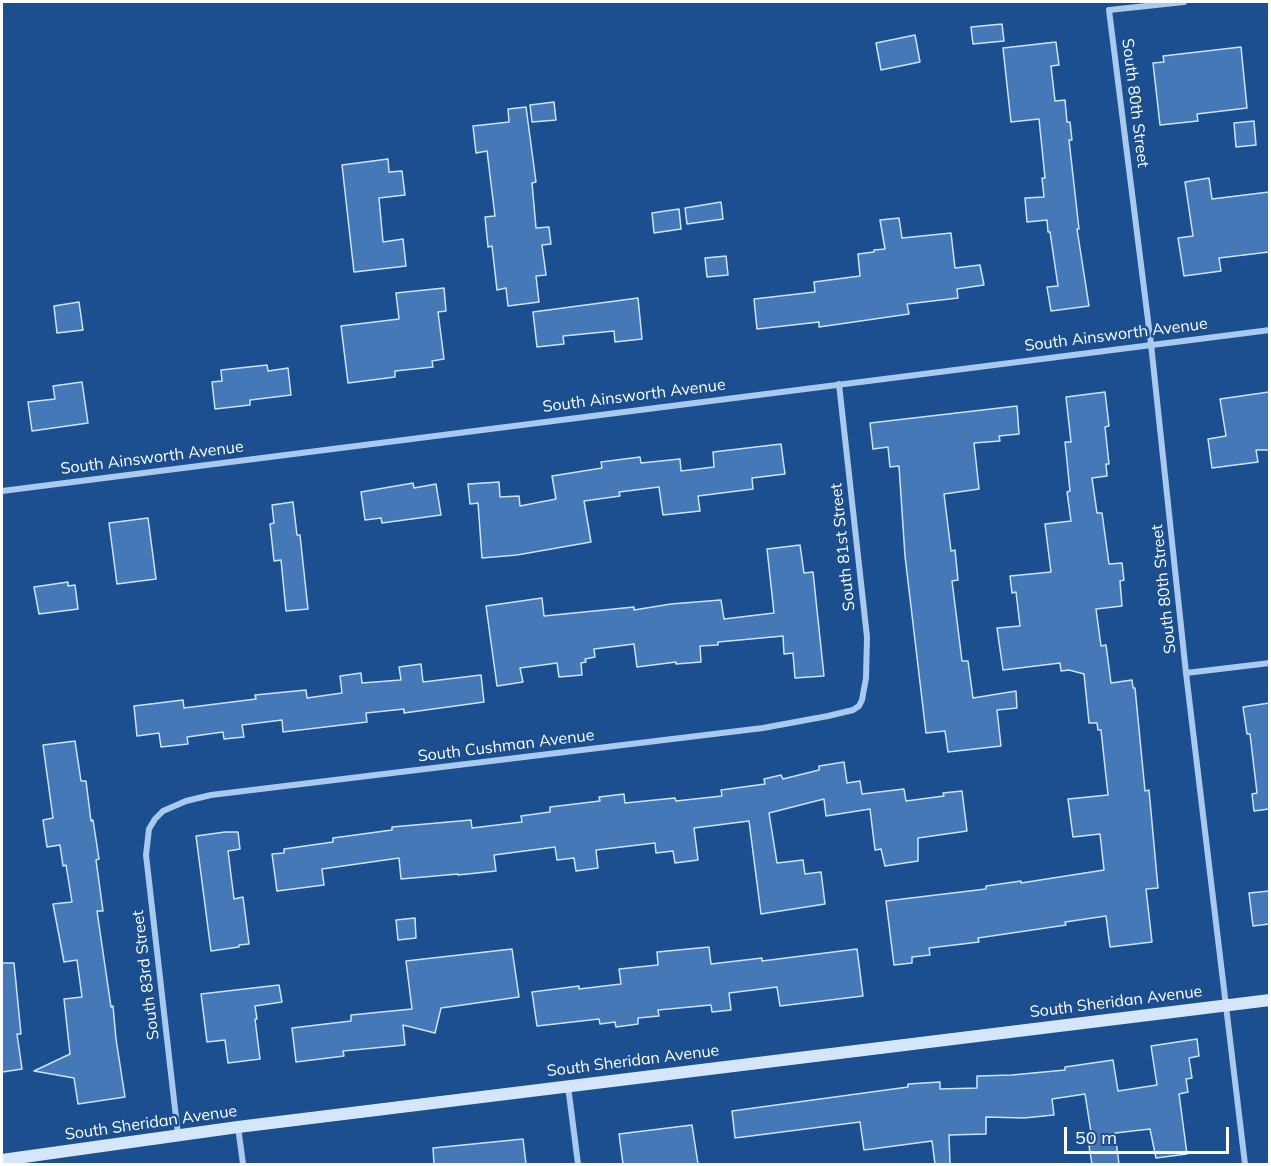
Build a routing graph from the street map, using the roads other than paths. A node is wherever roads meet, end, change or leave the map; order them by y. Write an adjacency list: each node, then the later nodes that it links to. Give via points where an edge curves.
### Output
1 (1184, 2): 3 (street, South 80th Street, via 1109,10)
2 (1269, 330): 3 (street, South Ainsworth Avenue)
3 (1151, 344): 4 (street, South Ainsworth Avenue); 7 (street, South 80th Street)
4 (839, 384): 5 (street, South Ainsworth Avenue); 8 (street, South 81st Street, via 867,637 866,678)
5 (2, 490)
6 (1269, 663): 7 (street)
7 (1186, 673): 11 (street, South 80th Street)
8 (859, 706): 9 (street, South Cushman Avenue, via 763,728 211,795 186,801)
9 (159, 815): 14 (street, South 83rd Street, via 147,836 147,871)
10 (1269, 1000): 11 (street, South Sheridan Avenue)
11 (1225, 1006): 12 (street, South Sheridan Avenue); 18 (street, South 80th Street)
12 (568, 1086): 13 (street, South Sheridan Avenue); 17 (street)
13 (238, 1127): 14 (street, South Sheridan Avenue); 16 (street)
14 (178, 1135): 15 (street, South Sheridan Avenue)
15 (2, 1160)
16 (243, 1164)
17 (578, 1164)
18 (1245, 1164)

